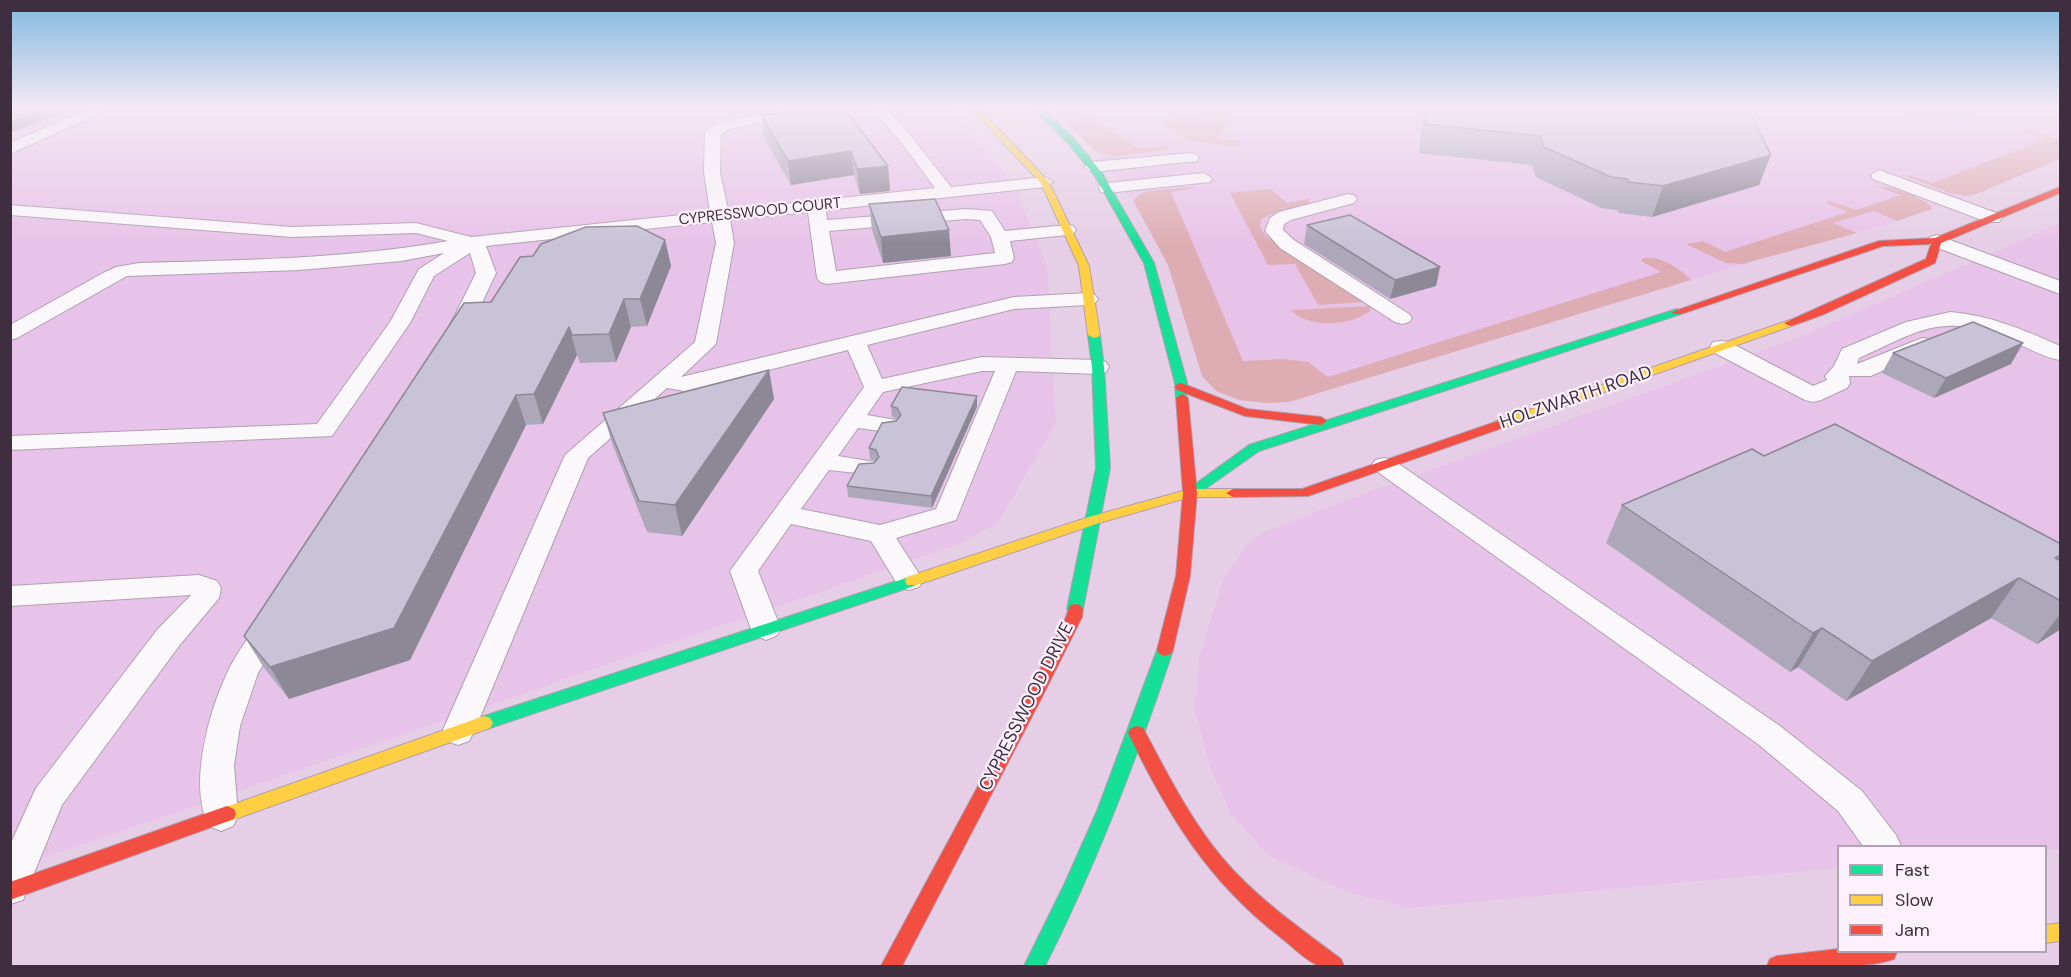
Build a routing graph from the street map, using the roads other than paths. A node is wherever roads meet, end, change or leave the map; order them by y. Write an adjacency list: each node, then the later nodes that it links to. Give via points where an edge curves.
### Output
1 (712, 153): 16 (lane, via 712,172)
2 (916, 153): 12 (lane)
3 (1017, 153): 9 (main road, CYPRESSWOOD DRIVE)
4 (1081, 153): 6 (main road)
5 (1191, 158): 6 (lane)
6 (1092, 166): 10 (main road)
7 (1879, 175): 17 (lane)
8 (1204, 178): 10 (lane)
9 (1045, 183): 12 (lane, CYPRESSWOOD COURT); 19 (main road, CYPRESSWOOD DRIVE)
10 (1107, 188): 37 (main road, via 1149,263)
11 (2061, 190): 17 (main road, HOLZWARTH ROAD)
12 (946, 192): 14 (lane, CYPRESSWOOD COURT)
13 (1348, 200): 25 (lane, via 1285,216 1276,222 1274,231 1287,244)
14 (816, 206): 16 (lane, CYPRESSWOOD COURT); 18 (lane)
15 (10, 210): 22 (lane, via 292,232 416,228)
16 (722, 216): 22 (lane, CYPRESSWOOD COURT); 35 (lane, via 725,243 705,344)
17 (1993, 218): 21 (main road, HOLZWARTH ROAD)
18 (820, 226): 20 (lane, via 986,215); 20 (lane, via 828,278 1005,258)
19 (1067, 230): 20 (lane); 24 (main road, CYPRESSWOOD DRIVE, via 1084,266)
20 (1000, 237)
21 (1937, 241): 23 (lane); 28 (main road, HOLZWARTH ROAD, via 1931,261 1818,313); 39 (main road, HOLZWARTH ROAD, via 1882,243)
22 (475, 242): 26 (lane, CYPRESSWOOD COURT, via 400,255 300,264 123,271); 30 (lane, via 486,273); 41 (lane, via 426,273 400,323 324,431)
23 (2061, 288)
24 (1088, 300): 27 (lane, via 1014,303); 32 (main road, CYPRESSWOOD DRIVE)
25 (1402, 318)
26 (10, 334)
27 (855, 342): 35 (lane, via 685,384); 36 (lane)
28 (1721, 347): 33 (lane, via 1813,395 1839,383 1836,376); 43 (main road, HOLZWARTH ROAD)
29 (2061, 354): 33 (lane, via 2019,335 1950,318 1908,329 1850,354)
30 (440, 360)
31 (1008, 365): 32 (lane); 36 (lane, via 982,364); 48 (lane, via 955,476 947,514)
32 (1098, 367): 47 (main road, CYPRESSWOOD DRIVE, via 1103,468)
33 (1844, 369): 34 (lane, via 1863,371 1934,339 1958,335 1985,338)
34 (2061, 371)
35 (663, 381): 53 (lane, via 577,455)
36 (875, 387): 38 (lane)
37 (1181, 387): 39 (main road, via 1245,412); 45 (main road)
38 (852, 420): 40 (lane); 42 (lane)
39 (1332, 422): 45 (main road, HOLZWARTH ROAD, via 1254,448)
40 (888, 424)
41 (10, 443)
42 (822, 462): 44 (lane); 46 (lane)
43 (1384, 465): 45 (main road, HOLZWARTH ROAD, via 1303,493); 56 (lane, via 1770,735 1850,801)
44 (866, 467)
45 (1190, 493): 47 (main road, HOLZWARTH ROAD); 54 (main road, via 1183,576 1170,637)
46 (785, 514): 48 (lane); 52 (lane, via 744,571)
47 (1094, 520): 49 (main road, HOLZWARTH ROAD); 59 (main road, CYPRESSWOOD DRIVE, via 1074,617)
48 (880, 534): 49 (lane)
49 (909, 580): 52 (main road, HOLZWARTH ROAD)
50 (10, 596): 57 (lane, via 200,585 207,588 205,598 168,638 48,798)
51 (287, 601): 55 (lane, via 243,671 224,726 217,765)
52 (766, 629): 53 (main road, HOLZWARTH ROAD)
53 (458, 732): 55 (main road, HOLZWARTH ROAD)
54 (1137, 733): 60 (main road, via 1059,920); 61 (main road, via 1162,785 1222,870 1258,905)
55 (221, 816): 57 (main road, HOLZWARTH ROAD)
56 (1882, 845)
57 (10, 890)
58 (1872, 953): 62 (main road)
59 (891, 966)
60 (1034, 966)
61 (1334, 966)
62 (1777, 966)

